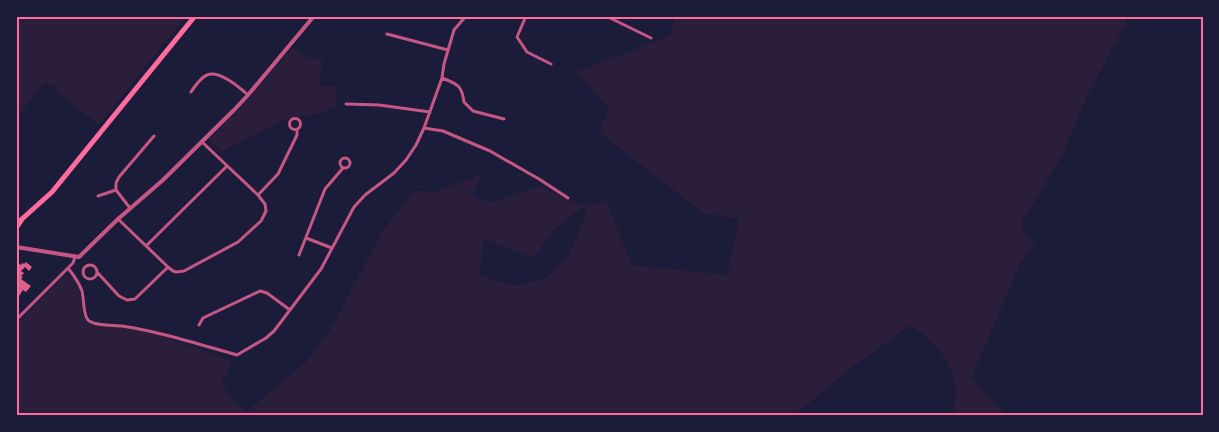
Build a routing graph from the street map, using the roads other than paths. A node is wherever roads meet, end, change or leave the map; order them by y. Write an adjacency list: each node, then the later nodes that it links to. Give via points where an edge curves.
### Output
1 (195, 16): 28 (main road, via 52,192)
2 (314, 16): 12 (street)
3 (466, 16): 8 (street, via 454,30)
4 (526, 16): 9 (street, via 517,38 527,52)
5 (606, 16): 7 (street)
6 (388, 34): 8 (street)
7 (651, 38)
8 (448, 50): 10 (street)
9 (551, 64)
10 (442, 78): 14 (street); 15 (street, via 463,90 464,102 474,111)
11 (191, 92): 12 (street, via 205,76 215,74)
12 (248, 95): 19 (street)
13 (346, 104): 14 (street)
14 (430, 112): 16 (street)
15 (504, 119)
16 (424, 128): 25 (street, via 443,131 490,151); 33 (street, via 406,160 354,207)
17 (297, 129): 23 (street, via 278,174)
18 (154, 136): 22 (street, via 119,177)
19 (202, 142): 20 (street); 26 (street)
20 (227, 166): 23 (street); 32 (street)
21 (343, 168): 30 (street, via 325,189)
22 (116, 190): 24 (street); 26 (street)
23 (258, 195): 36 (street, via 266,211 238,242 184,271 176,272)
24 (98, 196)
25 (568, 198)
26 (130, 208): 27 (street)
27 (118, 218): 32 (street); 35 (street, via 81,255)
28 (16, 228)
29 (16, 238): 31 (main road)
30 (306, 238): 33 (street); 34 (street)
31 (16, 245): 35 (street)
32 (146, 246): 36 (street)
33 (332, 248): 39 (street, via 321,269)
34 (299, 255)
35 (75, 257): 37 (street)
36 (168, 267): 38 (street, via 135,298 127,300 119,296)
37 (68, 268): 39 (street, via 78,282 85,315 92,323 163,334 236,355 271,334); 40 (street)
38 (97, 272): 38 (street, via 94,278 85,276 83,272 90,265)
39 (290, 310): 41 (street, via 260,291 203,318)
40 (16, 320)
41 (199, 325)

